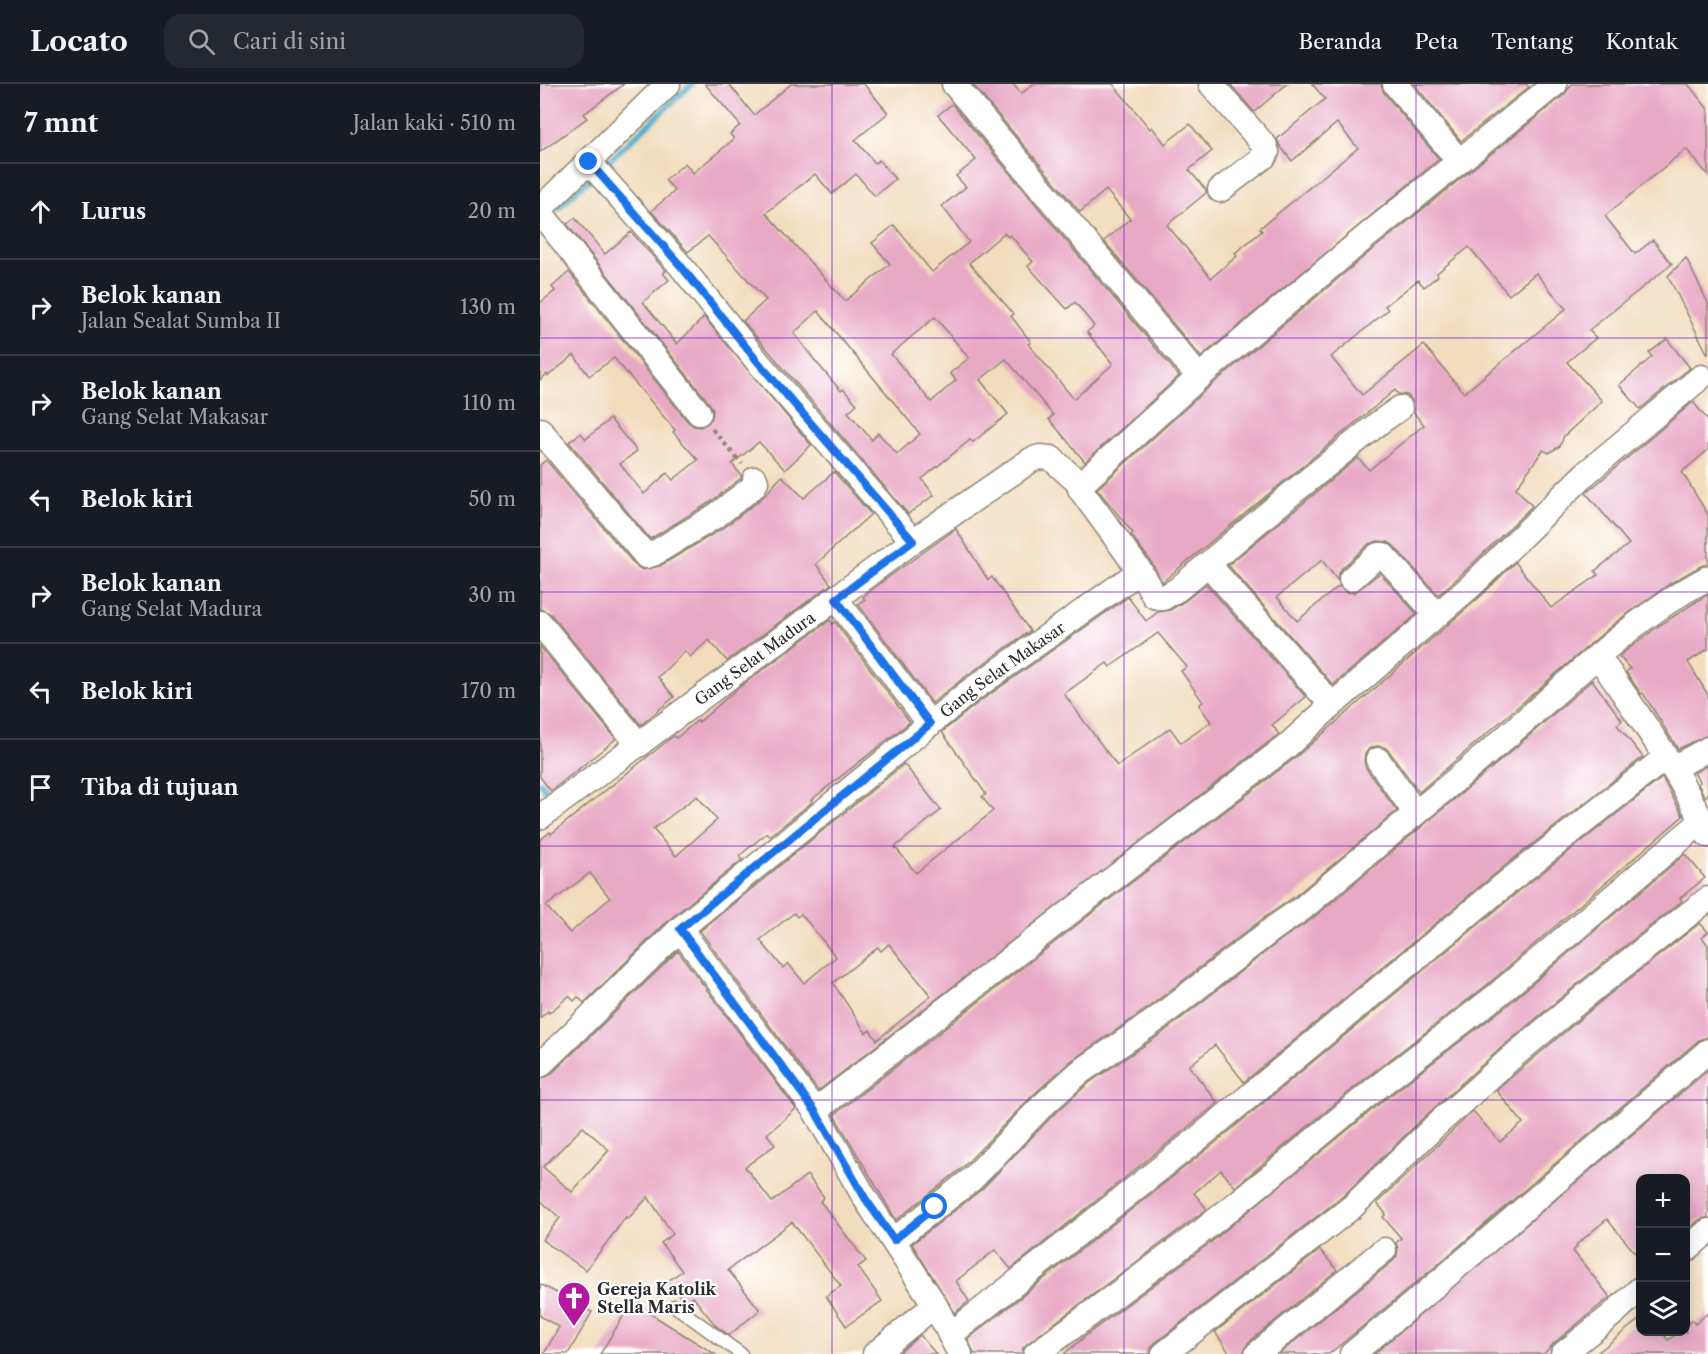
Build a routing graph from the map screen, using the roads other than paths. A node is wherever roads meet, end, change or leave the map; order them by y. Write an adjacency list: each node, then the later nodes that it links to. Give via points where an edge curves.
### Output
1 (668, 84): 7 (street)
2 (954, 84): 10 (street)
3 (1211, 84): 8 (street, via 1267,152)
4 (1395, 84): 6 (street)
5 (1555, 84): 6 (street)
6 (1458, 161): 10 (street)
7 (595, 169): 9 (street); 17 (street)
8 (1220, 190)
9 (543, 215): 13 (street)
10 (1199, 377): 16 (street)
11 (1701, 377): 23 (street, via 1585,474)
12 (1400, 408): 18 (street)
13 (699, 413)
14 (540, 430): 15 (street, via 646,556 717,515 753,487)
15 (755, 478)
16 (1085, 481): 17 (street, Gang Selat Madura, via 1051,458 1031,460); 19 (street, via 1080,489)
17 (913, 541): 22 (street, Gang Selat Madura)
18 (1209, 564): 19 (street, via 1163,598 1154,596); 26 (street)
19 (1140, 571): 27 (street, Gang Selat Makasar)
20 (1708, 578): 25 (street, via 1674,598)
21 (1351, 579): 23 (street, via 1383,555)
22 (836, 599): 27 (street); 28 (street, Gang Selat Madura)
23 (1437, 615): 26 (street)
24 (540, 623): 28 (street)
25 (1598, 656): 31 (street); 33 (street)
26 (1332, 705): 39 (street, via 1269,761)
27 (930, 724): 36 (street, Gang Selat Makasar)
28 (639, 745): 32 (street, Gang Selat Madura)
29 (1708, 749): 31 (street)
30 (1378, 760): 33 (street)
31 (1670, 763): 34 (street); 47 (street, via 1510,879)
32 (543, 808)
33 (1415, 812): 41 (street, via 1303,908 1080,1072 972,1179)
34 (1705, 829): 50 (street, via 1201,1232)
35 (1708, 899): 51 (street, via 1511,1058 1352,1207)
36 (680, 929): 38 (street, Gang Selat Makasar); 39 (street)
37 (1708, 1051): 53 (street)
38 (540, 1065)
39 (815, 1111): 41 (street)
40 (1708, 1231): 42 (street)
41 (894, 1240): 45 (street)
42 (1690, 1247)
43 (1384, 1250): 52 (street)
44 (1636, 1293): 54 (street)
45 (935, 1305): 47 (street); 49 (street)
46 (675, 1306): 48 (lane)
47 (955, 1344)
48 (741, 1354)
49 (875, 1354)
50 (1036, 1354)
51 (1164, 1354)
52 (1257, 1354)
53 (1352, 1354)
54 (1563, 1354)

